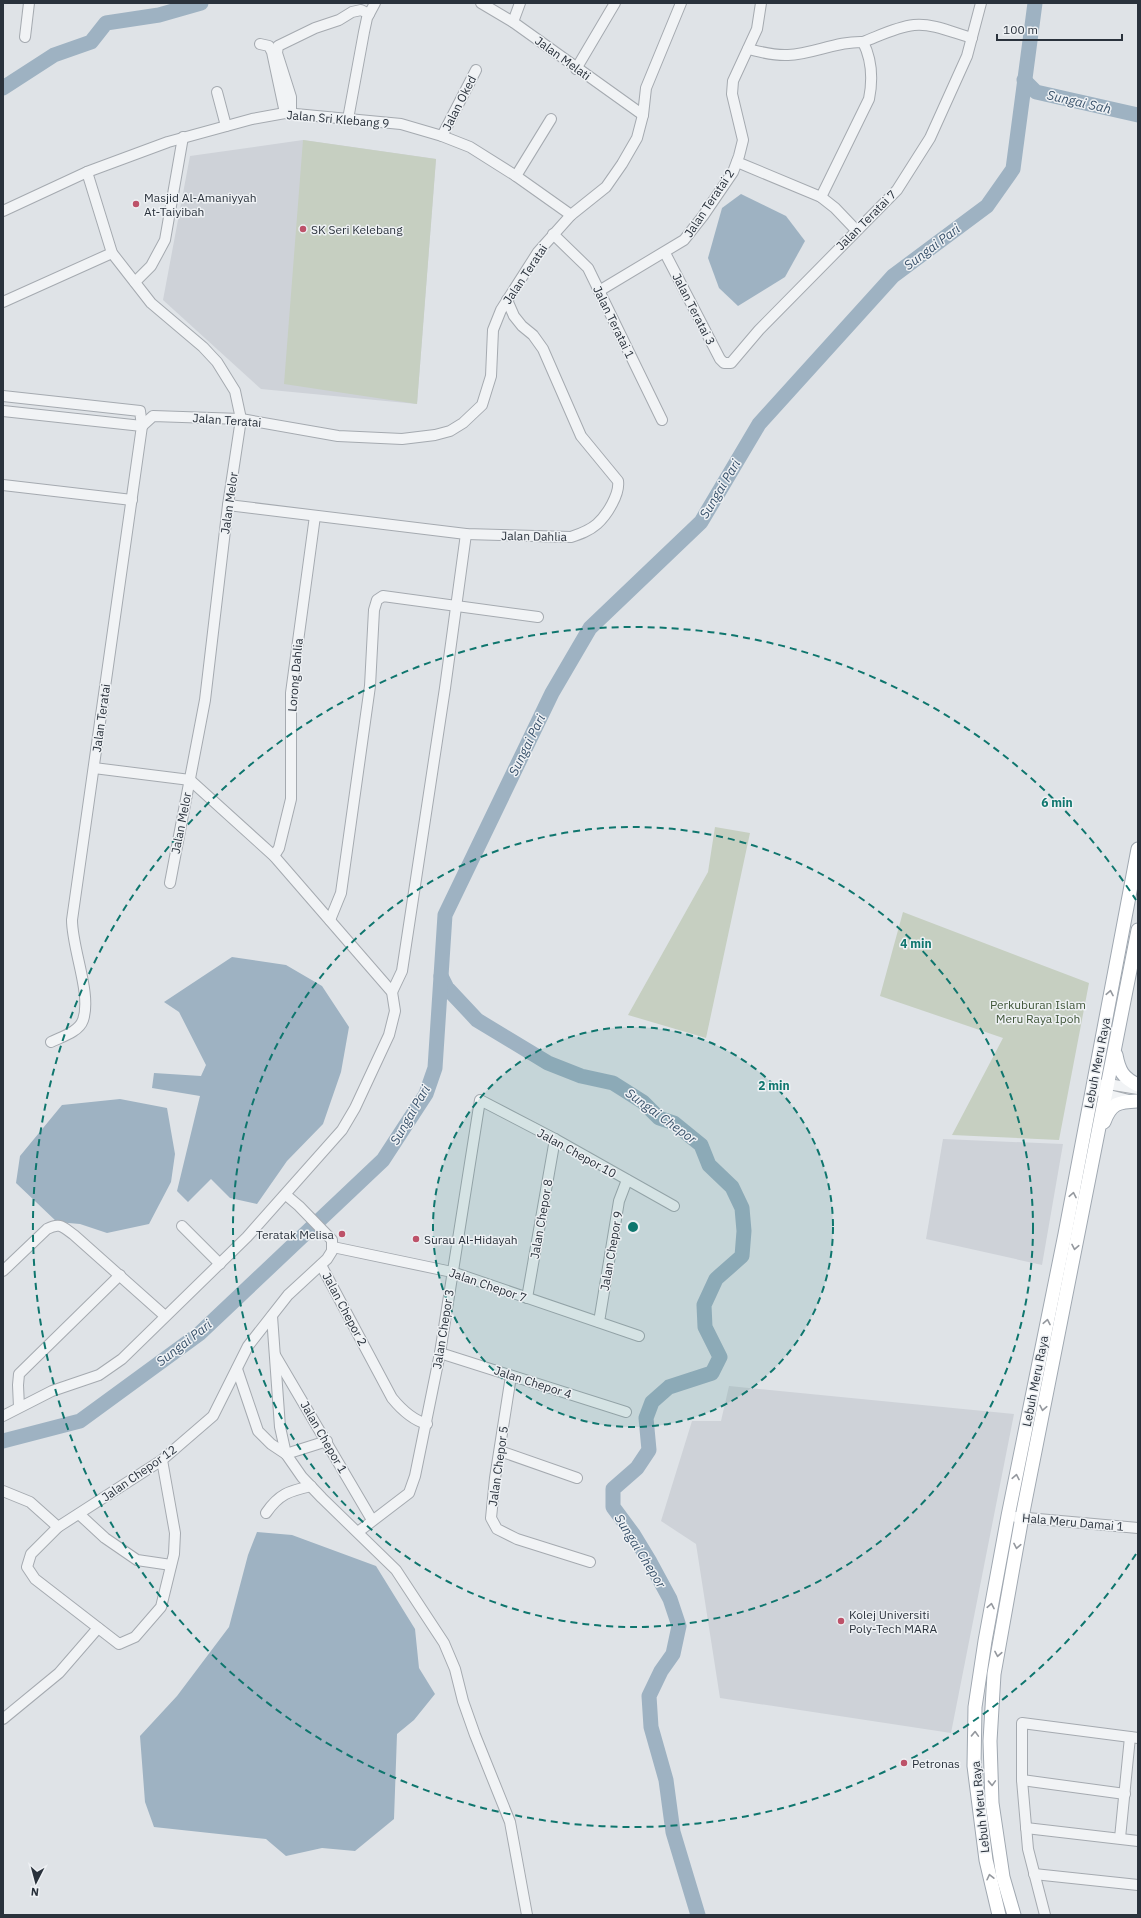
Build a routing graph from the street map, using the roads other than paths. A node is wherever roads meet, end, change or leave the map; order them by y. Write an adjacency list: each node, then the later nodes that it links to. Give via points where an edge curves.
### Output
1 (29, 3): 11 (street)
2 (375, 3): 9 (street)
3 (481, 3): 10 (street, Jalan Melati)
4 (520, 3): 10 (street)
5 (615, 3): 16 (street)
6 (681, 3): 20 (street, Jalan Teratai, via 646,88)
7 (761, 3): 15 (street, Jalan Teratai 2, via 757,29)
8 (981, 3): 12 (street, Jalan Teratai 7)
9 (369, 14): 19 (street, via 361,10 352,12 278,46 277,53 291,97); 21 (street)
10 (513, 22): 16 (street, Jalan Melati)
11 (25, 37)
12 (972, 38): 13 (street, via 928,26 914,25); 32 (street, Jalan Teratai 7, via 967,56 930,138 897,190)
13 (863, 42): 15 (street, via 851,41 788,55 766,54); 29 (street, via 870,62 872,81 869,99)
14 (260, 44): 19 (street, via 269,46 272,52)
15 (748, 49): 26 (street, Jalan Teratai 2, via 733,81 732,94 743,140)
16 (576, 69): 20 (street, Jalan Melati)
17 (476, 70): 24 (street, Jalan Oked)
18 (217, 92): 23 (street)
19 (288, 113): 21 (street, Jalan Sri Klebang 9); 23 (street, Jalan Sri Klebang 9)
20 (643, 115): 31 (street, Jalan Teratai, via 637,138 606,187)
21 (348, 119): 24 (street, Jalan Sri Klebang 9, via 401,124)
22 (551, 119): 28 (street)
23 (226, 126): 25 (street, Jalan Sri Klebang 9)
24 (442, 136): 28 (street, Jalan Sri Klebang 9, via 470,147)
25 (183, 137): 27 (street, Jalan Sri Klebang 9); 36 (street, via 165,240 151,266)
26 (737, 162): 29 (street); 34 (street, Jalan Teratai 2, via 703,216 684,240)
27 (86, 172): 30 (street, Jalan Sri Klebang 9); 35 (street, Jalan Melor)
28 (516, 176): 31 (street, Jalan Sri Klebang 9)
29 (822, 197): 32 (street)
30 (3, 211)
31 (571, 215): 33 (street, Jalan Teratai)
32 (856, 230): 40 (street, Jalan Teratai 7, via 759,330 733,361)
33 (553, 234): 37 (street, Jalan Teratai 1, via 584,264); 38 (street, Jalan Teratai, via 538,252)
34 (665, 252): 37 (street, Jalan Teratai 2); 40 (street, Jalan Teratai 3, via 720,359)
35 (112, 253): 36 (street, Jalan Melor); 39 (street)
36 (135, 282): 43 (street, Jalan Melor, via 151,303 217,362 235,390)
37 (599, 291): 44 (street, Jalan Teratai 1)
38 (507, 300): 43 (street, Jalan Teratai, via 492,330 491,376 482,405 450,431 402,439 358,438); 50 (street, Jalan Dahlia, via 514,316 533,335 542,349 581,436 613,472 619,488 616,498 598,524 586,532 571,537)
39 (3, 302)
40 (726, 363)
41 (3, 396): 45 (street, via 140,411)
42 (3, 411): 45 (street)
43 (241, 419): 45 (street, Jalan Teratai, via 153,416); 48 (street, Jalan Melor)
44 (662, 420)
45 (142, 426): 47 (street, Jalan Teratai)
46 (3, 485): 47 (street)
47 (132, 500): 53 (street, Jalan Teratai)
48 (228, 505): 49 (street, Jalan Dahlia); 54 (street, Jalan Melor, via 205,700)
49 (315, 516): 50 (street, Jalan Dahlia); 56 (street, Lorong Dahlia, via 291,693 291,799 279,848)
50 (466, 534): 51 (street)
51 (456, 605): 52 (street); 58 (street, via 383,596 377,600 374,610 370,686 341,893); 60 (street, via 444,701 402,971)
52 (538, 617)
53 (94, 768): 54 (street); 61 (street, Jalan Teratai, via 72,920 85,999 83,1021 71,1032)
54 (190, 780): 56 (street); 57 (street, Jalan Melor)
55 (1138, 849): 64 (main road, Lebuh Meru Raya, one-way to 55)
56 (274, 856): 58 (street)
57 (170, 883)
58 (330, 920): 60 (street)
59 (1138, 930): 62 (main road, Lebuh Meru Raya)
60 (392, 992): 71 (street, via 395,1011 392,1025 349,1119 333,1142)
61 (51, 1042)
62 (1115, 1049): 63 (main road, via 1120,1072); 65 (main road, Lebuh Meru Raya)
63 (1138, 1085)
64 (1092, 1086): 65 (street); 102 (main road, Lebuh Meru Raya, one-way to 64)
65 (1107, 1089): 66 (street); 69 (main road, Lebuh Meru Raya)
66 (1138, 1097): 69 (main road, via 1110,1109)
67 (480, 1100): 68 (street, Jalan Chepor 10); 78 (street, Jalan Chepor 3)
68 (555, 1139): 70 (street, Jalan Chepor 10); 80 (street, Jalan Chepor 8)
69 (1096, 1140): 103 (main road, Lebuh Meru Raya, one-way to 103)
70 (627, 1180): 72 (street, Jalan Chepor 10); 83 (street, Jalan Chepor 9, via 620,1201)
71 (286, 1195): 74 (street, via 329,1235); 75 (street)
72 (674, 1206)
73 (182, 1226): 75 (street)
74 (333, 1247): 76 (street, Jalan Chepor 2); 78 (street, Jalan Chepor 7)
75 (220, 1264): 81 (street)
76 (321, 1265): 82 (street, Jalan Chepor 12, via 288,1295); 92 (street, Jalan Chepor 2, via 392,1398 400,1408)
77 (3, 1271): 79 (street, via 47,1229 55,1225 74,1235)
78 (452, 1272): 80 (street, Jalan Chepor 7); 85 (street, Jalan Chepor 3)
79 (120, 1276): 81 (street); 89 (street, via 19,1374)
80 (527, 1298): 83 (street, Jalan Chepor 7)
81 (165, 1316): 89 (street, via 122,1359 99,1375 52,1391)
82 (272, 1316): 86 (street, Jalan Chepor 1); 87 (street, Jalan Chepor 12, via 248,1346)
83 (599, 1322): 84 (street, Jalan Chepor 7)
84 (639, 1336)
85 (440, 1353): 88 (street, Jalan Chepor 4); 92 (street, Jalan Chepor 3)
86 (274, 1355): 93 (street, Jalan Chepor 1); 95 (street, Jalan Chepor 1, via 280,1427)
87 (237, 1369): 95 (street, via 258,1431); 96 (street, Jalan Chepor 12, via 213,1416)
88 (511, 1376): 90 (street, Jalan Chepor 4); 94 (street, Jalan Chepor 5)
89 (19, 1407): 91 (street)
90 (626, 1412)
91 (3, 1416)
92 (426, 1424): 104 (street, Jalan Chepor 3, via 409,1493)
93 (327, 1441): 95 (street); 104 (street, Jalan Chepor 1)
94 (500, 1451): 97 (street); 108 (street, Jalan Chepor 5, via 491,1509 491,1518 497,1528 517,1539)
95 (286, 1454): 98 (street)
96 (162, 1460): 101 (street, Jalan Chepor 12); 109 (street, via 175,1533)
97 (577, 1478)
98 (311, 1486): 100 (street, via 279,1497); 107 (street)
99 (3, 1491): 105 (street, via 30,1502)
100 (266, 1513)
101 (78, 1514): 105 (street, Jalan Chepor 12); 109 (street, via 105,1538 137,1560)
102 (1008, 1516): 103 (street, Hala Meru Damai 1); 121 (main road, Lebuh Meru Raya, one-way to 102, via 986,1860 974,1766 978,1692)
103 (1022, 1517): 106 (street, Hala Meru Damai 1); 122 (main road, Lebuh Meru Raya, one-way to 122, via 994,1674 990,1741 992,1802 997,1840 1003,1878)
104 (372, 1520): 107 (street, Jalan Chepor 3)
105 (58, 1527): 110 (street, Jalan Chepor 12, via 31,1554 27,1567 35,1579)
106 (1138, 1528)
107 (358, 1532): 120 (street, via 396,1570 444,1643 475,1735 510,1822)
108 (590, 1562)
109 (171, 1565): 110 (street, via 161,1607 135,1638 119,1644)
110 (98, 1628): 111 (street, via 59,1673)
111 (3, 1719)
112 (1134, 1737): 113 (street, via 1022,1723); 114 (street)
113 (1022, 1780): 114 (street); 115 (street)
114 (1125, 1794): 116 (street)
115 (1026, 1828): 116 (street); 118 (street)
116 (1120, 1838): 117 (street)
117 (1138, 1841)
118 (1034, 1874): 119 (street); 123 (street)
119 (1138, 1885)
120 (527, 1915)
121 (999, 1915)
122 (1014, 1915)
123 (1045, 1915)

